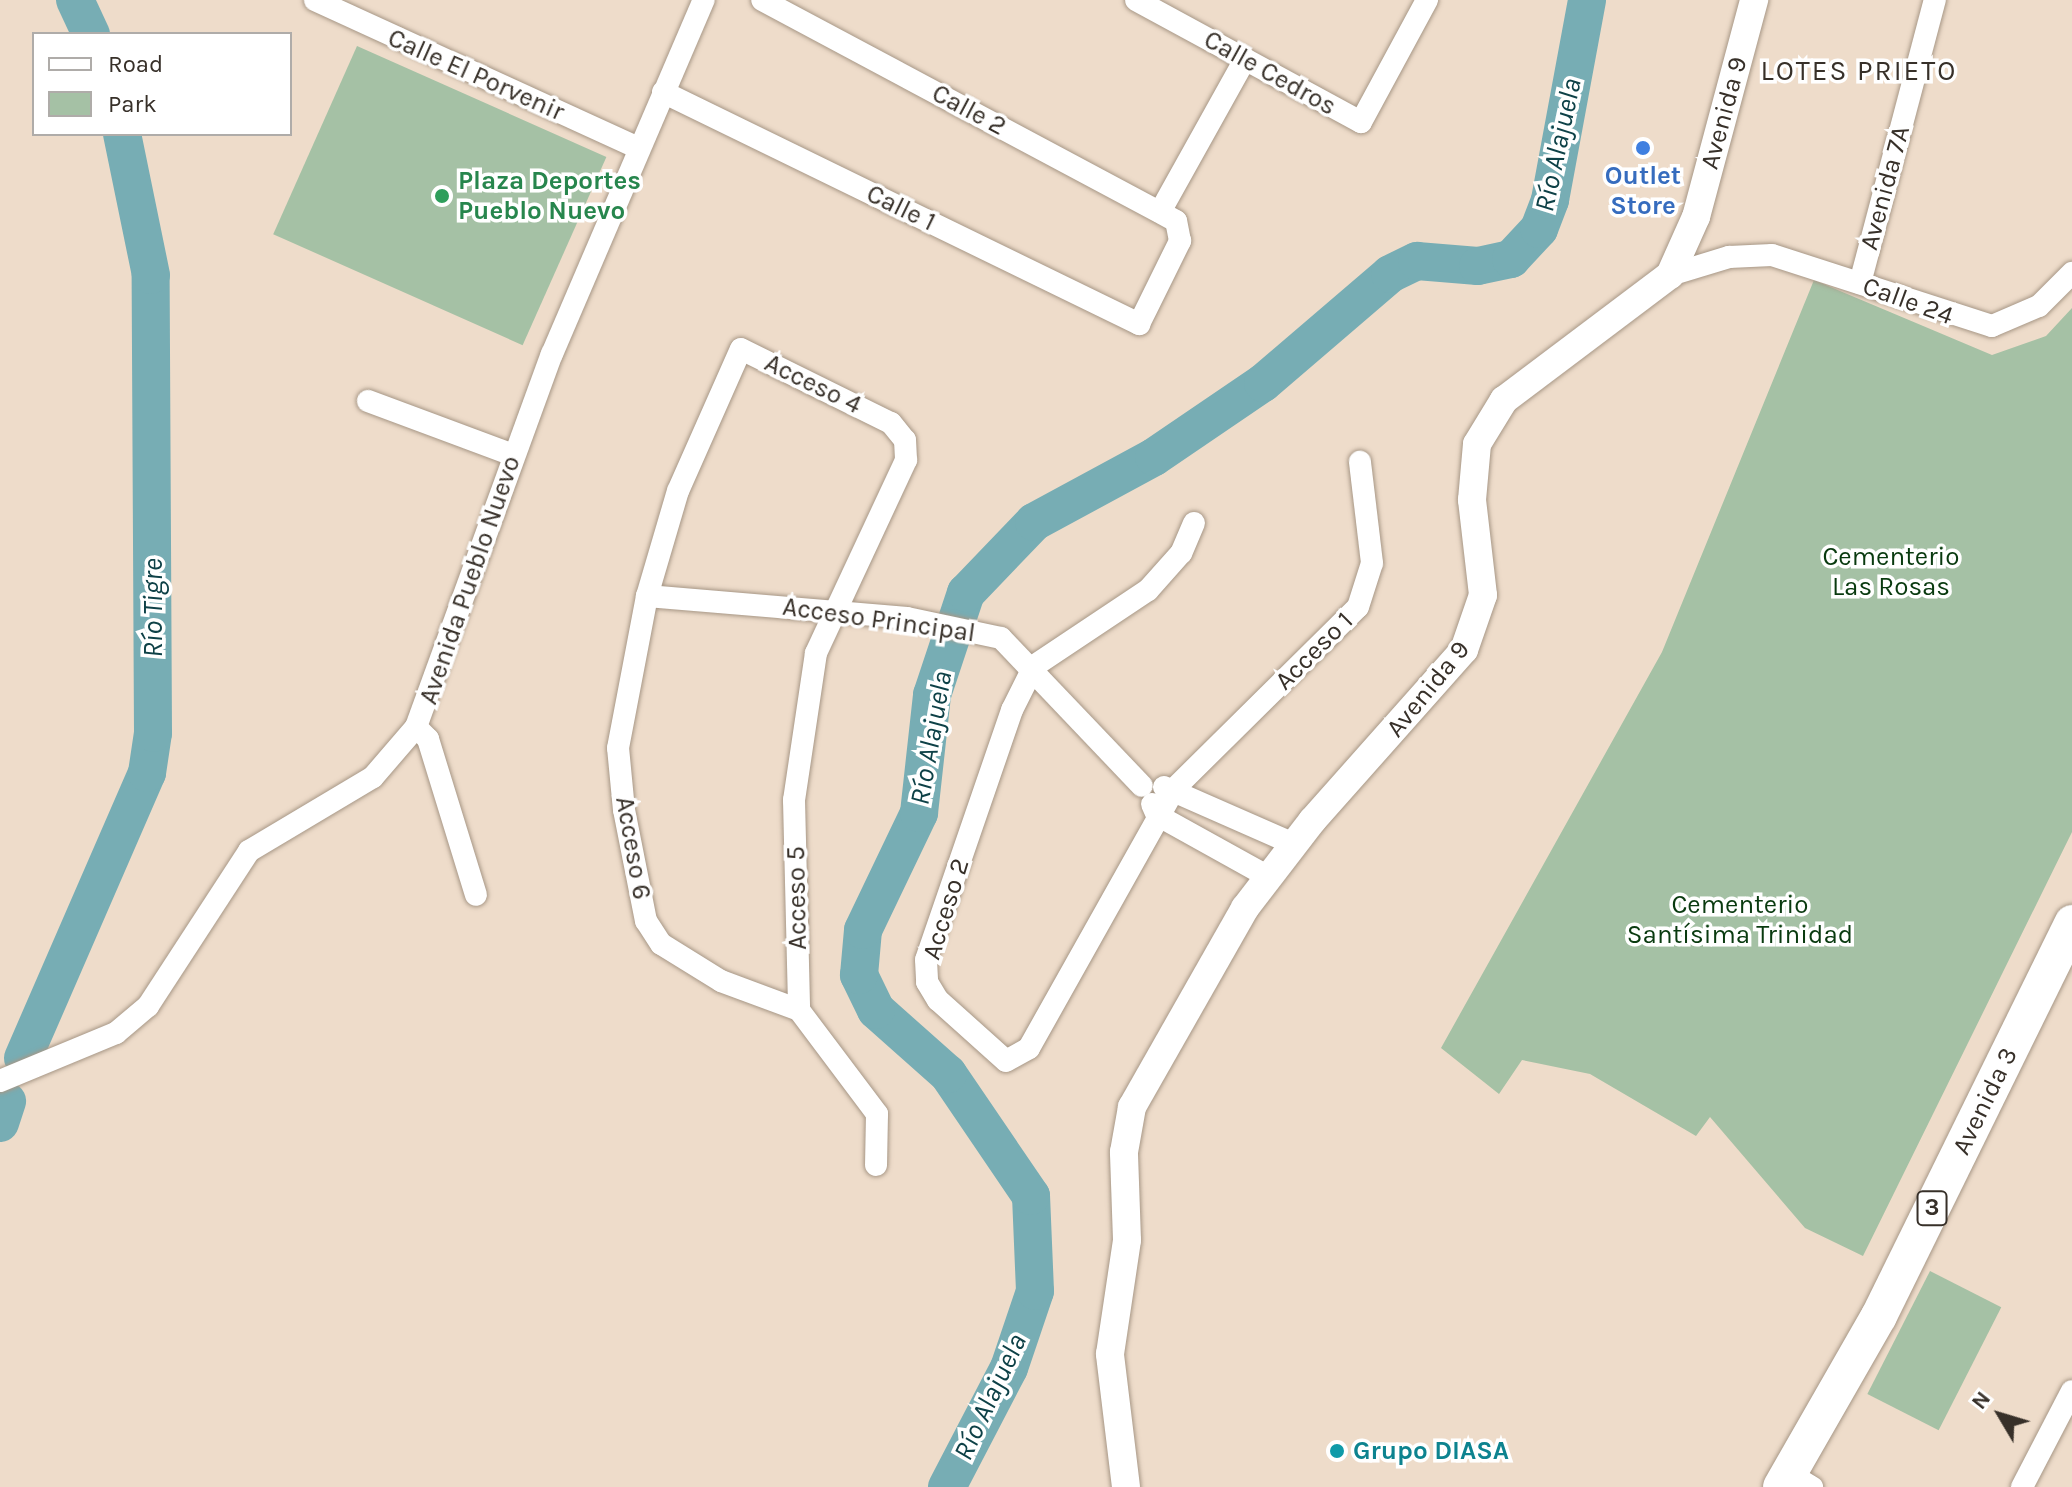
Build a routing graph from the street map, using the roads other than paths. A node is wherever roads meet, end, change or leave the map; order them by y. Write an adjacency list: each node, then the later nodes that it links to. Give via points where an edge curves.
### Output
1 (315, 0): 10 (street, Calle El Porvenir)
2 (704, 0): 9 (street, Avenida Pueblo Nuevo)
3 (762, 0): 11 (street, Calle 2)
4 (1136, 0): 8 (street, Calle Cedros)
5 (1427, 0): 8 (street, Calle Cedros, via 1361,122)
6 (1754, 0): 12 (street, Avenida 9)
7 (1935, 0): 16 (street, Avenida 7A)
8 (1245, 59): 11 (street)
9 (663, 92): 10 (street, Avenida Pueblo Nuevo); 11 (street, Calle 1, via 1139,324 1180,241)
10 (639, 148): 18 (street, Avenida Pueblo Nuevo)
11 (1168, 216)
12 (1696, 217): 13 (street, via 1704,247); 15 (street, Avenida 9)
13 (1729, 257): 15 (street, Calle 24); 16 (street, Calle 24, via 1785,257)
14 (2072, 273): 16 (street, Calle 24, via 2039,306 1992,326)
15 (1670, 275): 26 (street, Avenida 9, via 1529,380 1488,421 1471,471 1483,575 1477,625 1447,674)
16 (1860, 283)
17 (368, 401): 18 (street)
18 (513, 455): 24 (street, Avenida Pueblo Nuevo)
19 (1360, 462): 25 (street, Acceso 1, via 1372,563 1358,607)
20 (1194, 523): 23 (street, via 1181,553 1148,590)
21 (647, 596): 22 (street, Acceso Principal); 22 (street, Acceso 4, via 678,491 741,349 891,423 905,440 906,460); 30 (street, Acceso 6, via 618,748 646,921 685,962)
22 (831, 610): 23 (street, Acceso Principal, via 984,633 1014,646); 30 (street, Acceso 5, via 811,681 795,787)
23 (1034, 666): 25 (street, Acceso Principal, via 1142,786); 25 (street, Acceso 2, via 926,960 927,982 938,1000 989,1051 1006,1061 1029,1048)
24 (416, 727): 28 (street, via 428,739); 31 (street, Avenida Pueblo Nuevo, via 373,777 249,851 148,1006 116,1033)
25 (1166, 801): 26 (street, Acceso Principal); 27 (street, Acceso Principal)
26 (1294, 844): 27 (street, Avenida 9)
27 (1269, 877): 35 (street, Avenida 9, via 1156,1054 1132,1107 1124,1152 1127,1240 1110,1354)
28 (476, 895)
29 (2072, 923): 34 (main road, Avenida 3 / 3)
30 (799, 1010): 32 (street, via 877,1114)
31 (0, 1081)
32 (876, 1165)
33 (2072, 1391): 36 (street)
34 (1794, 1483)
35 (1126, 1487)
36 (2022, 1487)

